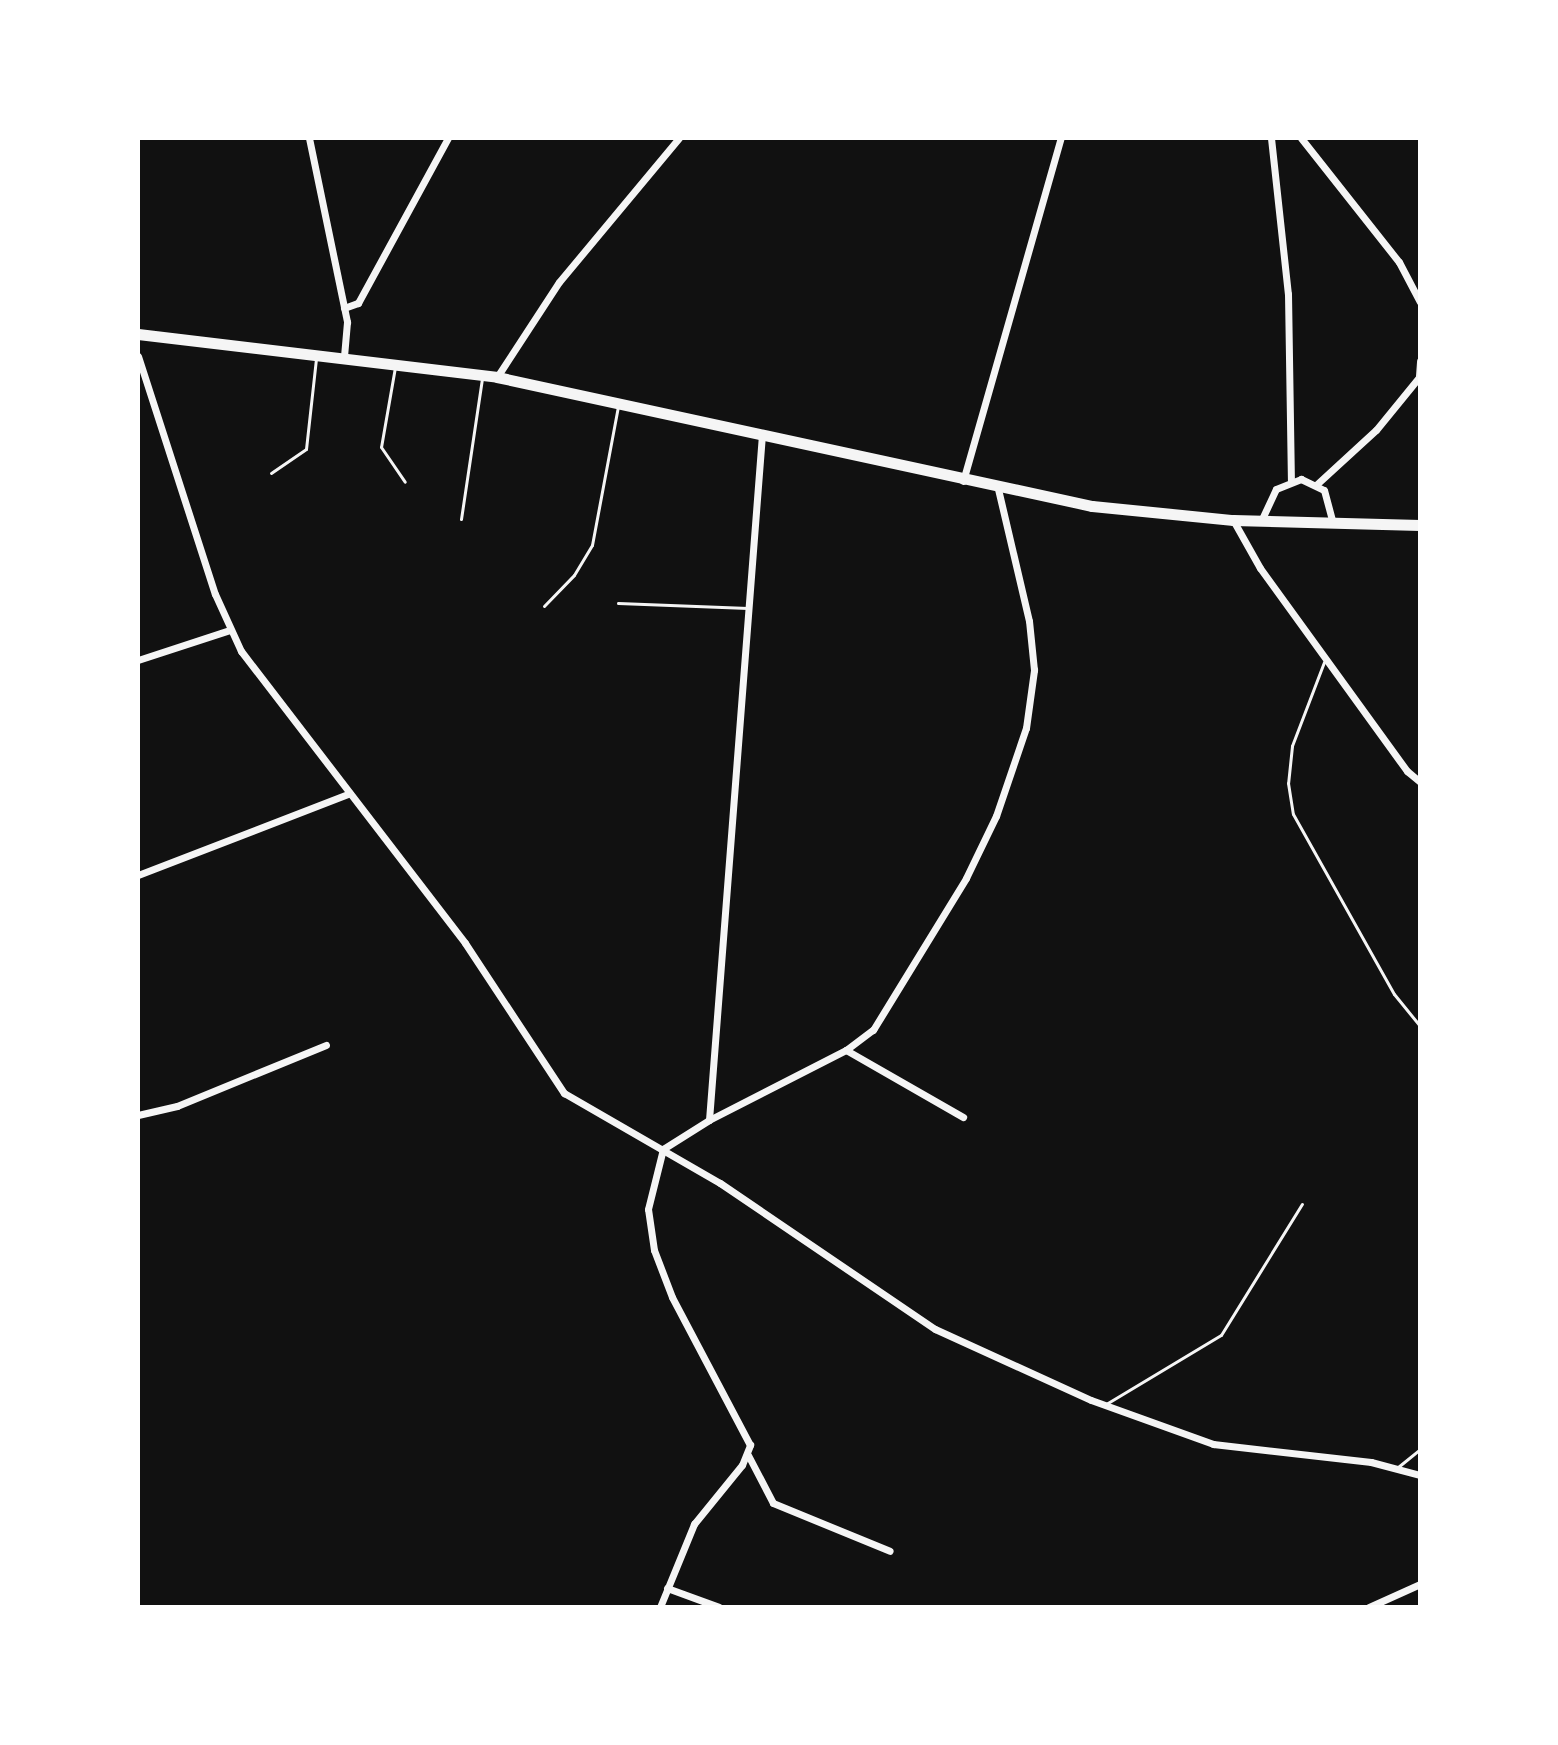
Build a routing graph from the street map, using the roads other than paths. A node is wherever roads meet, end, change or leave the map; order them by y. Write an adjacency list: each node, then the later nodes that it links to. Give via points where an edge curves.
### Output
1 (309, 138): 8 (street)
2 (448, 138): 8 (street, via 358,303)
3 (679, 138): 17 (street, via 559,282)
4 (1061, 138): 22 (street)
5 (1271, 138): 21 (street, via 1288,294)
6 (1301, 138): 7 (street, via 1399,262)
7 (1420, 302)
8 (344, 308): 12 (street)
9 (138, 334): 10 (main road)
10 (316, 355): 12 (main road); 20 (lane, via 306,449)
11 (138, 356): 34 (street)
12 (344, 358): 14 (main road)
13 (1420, 361): 16 (street)
14 (396, 364): 15 (main road); 23 (lane, via 381,447)
15 (483, 374): 17 (main road); 26 (lane)
16 (1420, 376): 24 (street, via 1376,430)
17 (497, 377): 18 (main road)
18 (618, 402): 19 (main road); 32 (lane, via 592,545 574,575)
19 (762, 434): 22 (main road); 33 (street)
20 (271, 473)
21 (1291, 480): 24 (street); 28 (street, via 1269,498)
22 (963, 481): 25 (main road)
23 (405, 482)
24 (1317, 484): 29 (street, via 1328,498)
25 (998, 489): 27 (main road, via 1092,506); 42 (street, via 1033,645 1032,696 1017,760 966,878 884,1016)
26 (461, 519)
27 (1233, 520): 28 (main road); 35 (street, via 1260,568)
28 (1261, 521): 29 (main road)
29 (1333, 524): 30 (main road)
30 (1420, 525)
31 (618, 603): 33 (lane)
32 (544, 606)
33 (748, 608): 45 (street)
34 (230, 630): 36 (street); 38 (street, via 255,672)
35 (1325, 658): 37 (street); 40 (lane, via 1292,746 1288,783 1293,814 1394,994)
36 (138, 660)
37 (1420, 782)
38 (350, 793): 39 (street); 46 (street, via 465,943 557,1086 583,1108)
39 (138, 875)
40 (1420, 1026)
41 (326, 1045): 43 (street, via 177,1106)
42 (846, 1050): 44 (street); 45 (street)
43 (138, 1115)
44 (963, 1117)
45 (709, 1120): 46 (street)
46 (663, 1149): 48 (street, via 781,1223 909,1314); 50 (street, via 648,1209 654,1250 684,1323 746,1428)
47 (1302, 1204): 48 (lane, via 1221,1335)
48 (1103, 1406): 51 (street, via 1238,1450)
49 (1420, 1449): 51 (lane)
50 (748, 1455): 53 (street, via 773,1503); 55 (street, via 694,1524)
51 (1397, 1468): 52 (street)
52 (1420, 1475)
53 (890, 1551)
54 (1420, 1584): 58 (street)
55 (667, 1588): 56 (street); 57 (street)
56 (660, 1607)
57 (719, 1607)
58 (1369, 1607)

